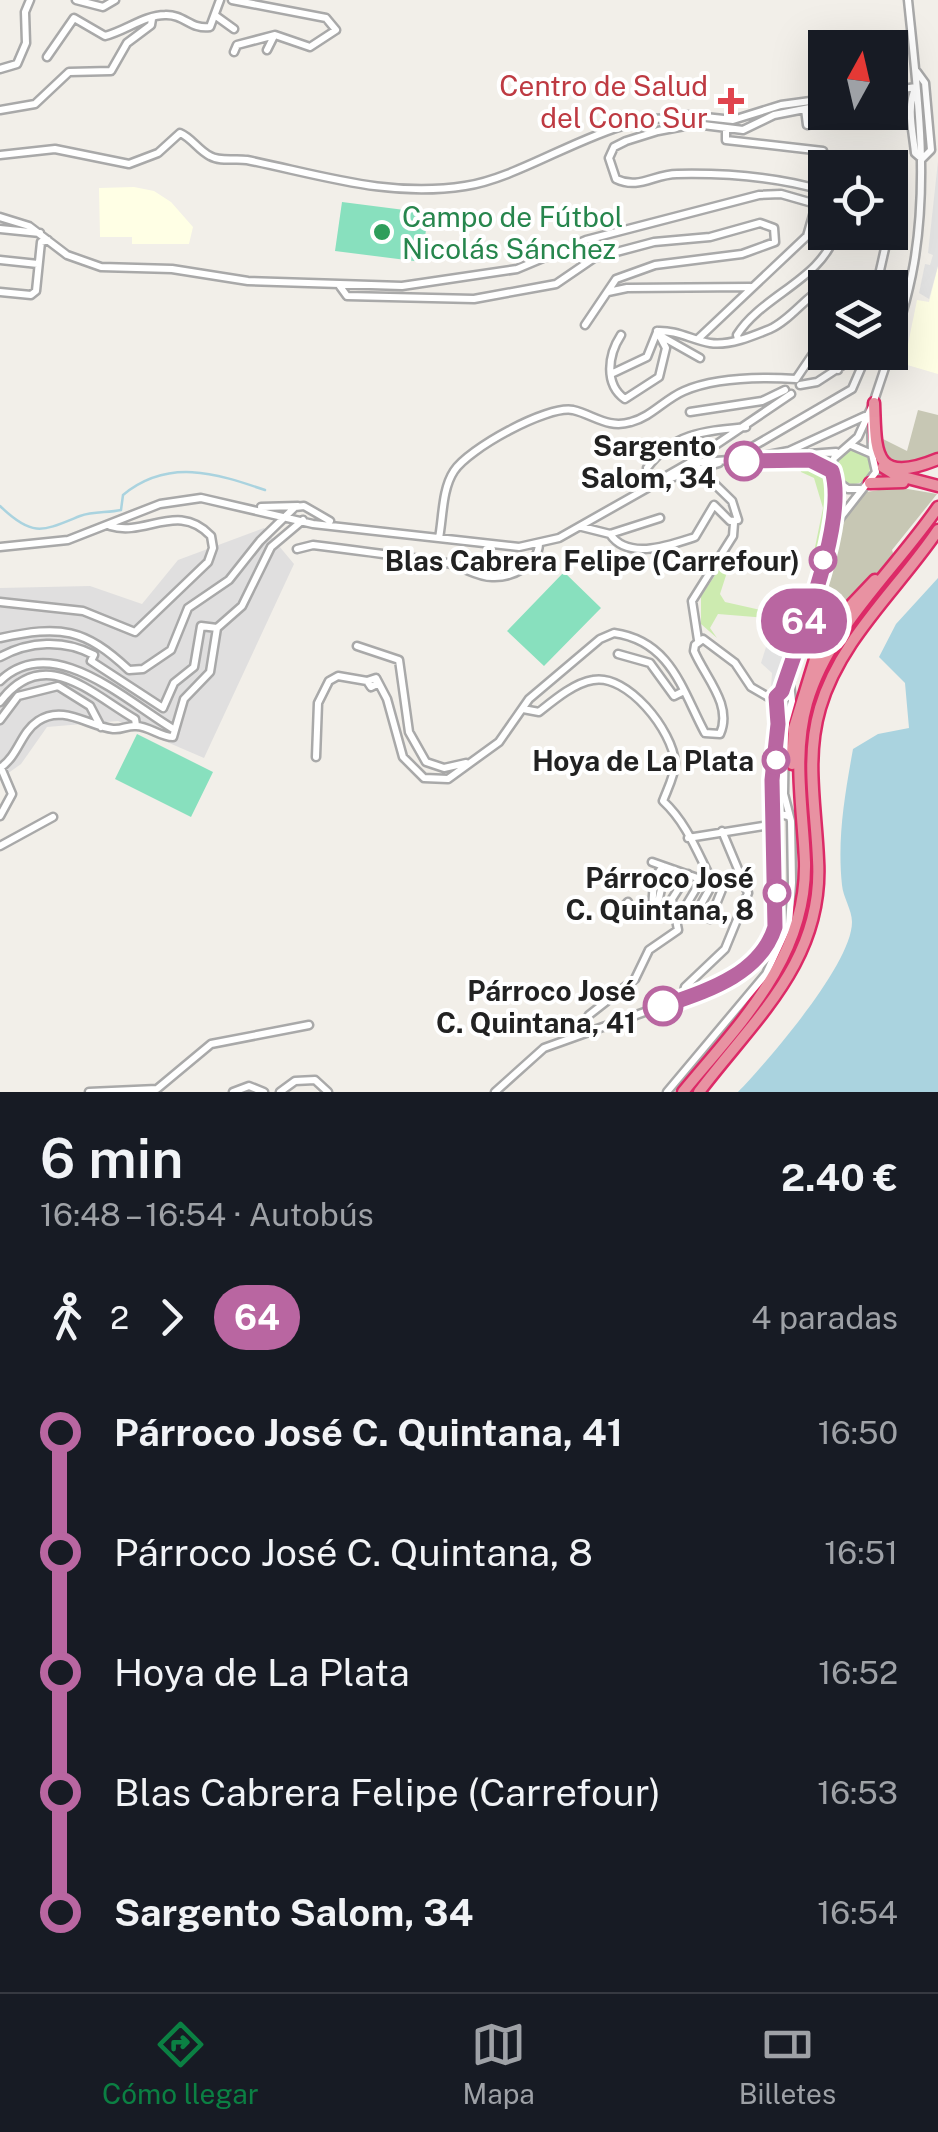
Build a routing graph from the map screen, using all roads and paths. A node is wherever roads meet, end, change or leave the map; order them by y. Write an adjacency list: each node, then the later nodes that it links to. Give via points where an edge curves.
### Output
1 (30, 0): 14 (street, via 24,54)
2 (76, 0): 3 (street, via 103,7)
3 (115, 0)
4 (220, 0): 7 (street)
5 (232, 0): 10 (street, via 326,18 336,30 310,46)
6 (908, 0): 15 (street)
7 (216, 16): 8 (street, via 210,28 201,29 172,15); 9 (street)
8 (153, 18): 13 (street, via 105,36 74,18); 24 (street, via 111,71 69,72 35,104)
9 (234, 29)
10 (274, 34): 11 (street); 12 (street, via 237,45)
11 (268, 50)
12 (234, 52)
13 (47, 58)
14 (0, 69)
15 (915, 70): 16 (street); 18 (street)
16 (917, 86): 17 (street); 18 (street); 20 (street); 35 (street)
17 (908, 88)
18 (926, 96): 35 (street, via 931,150)
19 (908, 97): 20 (street)
20 (911, 100): 35 (street, via 915,153)
21 (808, 103): 25 (street, via 733,120)
22 (808, 108): 23 (street)
23 (805, 109): 30 (street); 31 (street)
24 (0, 110)
25 (697, 114): 26 (street); 28 (street)
26 (652, 118): 27 (street); 34 (street, via 505,176 427,190 363,186 218,158 180,133 129,164 55,149)
27 (673, 120): 28 (street); 32 (street)
28 (686, 120): 29 (street)
29 (696, 124): 31 (street); 32 (street)
30 (808, 125)
31 (726, 130): 33 (street, via 726,140)
32 (658, 131): 36 (street, via 614,148 609,169 616,179 640,184 675,174)
33 (814, 150)
34 (0, 155)
35 (922, 159): 46 (street)
36 (808, 185)
37 (808, 202): 47 (street, via 759,195 586,240 483,276)
38 (0, 217): 41 (street)
39 (2, 231): 41 (street)
40 (808, 232): 48 (street)
41 (41, 234): 42 (street)
42 (48, 240): 45 (street, via 41,242); 47 (street, via 100,267)
43 (826, 250): 56 (street, via 818,264 750,318)
44 (0, 260): 45 (street)
45 (38, 264): 49 (street, via 31,295)
46 (908, 279)
47 (340, 285): 50 (street, via 347,296 474,299 556,284 594,258 654,242 760,223 774,228 774,242 709,262 654,265 616,279)
48 (750, 287): 50 (street); 55 (street)
49 (0, 292)
50 (608, 292): 52 (street)
51 (808, 299): 56 (street, via 773,328)
52 (584, 325)
53 (657, 332): 55 (street); 57 (street); 62 (street, via 640,362); 62 (street, via 666,348 658,378 626,399)
54 (621, 335): 62 (street)
55 (699, 338): 56 (street)
56 (738, 340)
57 (700, 358)
58 (808, 361): 63 (street)
59 (838, 370): 63 (street, via 817,382)
60 (859, 370): 74 (street, via 852,390 748,450)
61 (883, 370): 65 (street)
62 (611, 374)
63 (794, 382): 64 (street); 64 (street); 95 (street, via 751,378 688,389 622,425 573,410 541,414 457,466)
64 (788, 392): 66 (street); 68 (street)
65 (874, 402): 67 (street); 71 (street, via 868,435); 73 (highway, via 873,441 883,459 913,468)
66 (690, 412)
67 (868, 415): 69 (street); 74 (street, via 789,451)
68 (746, 428): 75 (street); 82 (street, via 671,442 647,468)
69 (846, 446): 70 (street); 71 (street, via 861,446)
70 (838, 452): 72 (street); 80 (street)
71 (874, 457): 78 (highway); 81 (street, via 876,472)
72 (792, 458): 74 (street); 80 (street)
73 (938, 460): 78 (highway, via 914,472)
74 (743, 461): 76 (street)
75 (691, 463): 76 (street); 77 (street); 79 (street)
76 (720, 464): 77 (street)
77 (705, 469): 79 (street); 88 (street, via 737,508)
78 (886, 469): 83 (highway)
79 (681, 471): 82 (street)
80 (833, 474): 81 (street, via 848,489); 92 (street)
81 (868, 485): 83 (highway); 92 (street, via 854,494)
82 (648, 487): 91 (street)
83 (935, 487)
84 (252, 507): 86 (street); 86 (street); 90 (street, via 177,500)
85 (938, 508): 96 (highway)
86 (296, 514): 89 (street); 89 (street, via 308,510); 103 (street, via 242,606); 105 (street, via 260,541 230,580 188,608 171,650 143,669 129,670 98,642 78,636)
87 (660, 518): 94 (street)
88 (734, 522): 94 (street, via 714,505 701,534 684,540 637,550); 106 (street, via 733,536 692,601)
89 (336, 524): 95 (street)
90 (108, 525): 98 (street, via 68,540); 101 (street, via 124,529 186,519 201,526 213,548 208,562 135,632 83,611)
91 (582, 527): 94 (street); 97 (street)
92 (834, 528): 100 (street)
93 (937, 532): 158 (highway, via 832,676 812,749 819,865 812,923 786,986)
94 (610, 534)
95 (440, 538): 97 (street)
96 (915, 538): 102 (highway, via 838,620); 130 (highway, via 820,670 807,704)
97 (538, 544): 99 (street, via 528,565 489,578 452,564 313,544)
98 (0, 547)
99 (297, 549)
100 (812, 596): 102 (street, via 810,611); 104 (street)
101 (0, 602)
102 (821, 623): 104 (street); 107 (street, via 826,638)
103 (218, 628): 110 (street, via 201,626 194,666 174,683 163,708 125,687 83,649 40,644); 123 (street, via 210,672 184,699)
104 (802, 632): 107 (street); 114 (street)
105 (0, 638)
106 (698, 640): 113 (street, via 710,641); 118 (street, via 694,651 721,708 720,734 705,733 687,690 660,654 614,633 600,638)
107 (812, 645): 114 (street, via 801,648); 130 (highway, via 816,656 798,708)
108 (357, 646): 125 (street, via 399,660 409,732 426,762 444,768)
109 (618, 654): 112 (street, via 650,663 674,696)
110 (0, 657)
111 (0, 681): 123 (street, via 31,664 65,664)
112 (682, 692)
113 (758, 692): 114 (street); 116 (street)
114 (784, 693): 116 (street); 117 (street)
115 (0, 702): 120 (street, via 23,680 58,675)
116 (777, 704): 117 (street); 121 (street)
117 (789, 705): 121 (street)
118 (523, 709): 125 (street, via 509,732); 132 (street, via 539,712 590,680 628,689 666,736 675,763 663,801)
119 (0, 720): 122 (street, via 18,696 58,686 90,706)
120 (136, 725): 122 (street); 123 (street, via 166,738 174,738)
121 (785, 726): 127 (street)
122 (101, 727): 126 (street, via 69,715 45,717)
123 (175, 730)
124 (316, 757): 125 (street, via 323,688 338,676 376,684 388,699 398,747 424,778 448,780)
125 (472, 762)
126 (0, 768): 128 (street, via 12,794)
127 (784, 794): 130 (street); 130 (street, via 778,815)
128 (0, 816)
129 (54, 817): 133 (street)
130 (787, 824): 131 (street); 147 (street, via 776,839 777,913 768,946 720,985); 156 (street, via 792,905 775,958); 157 (highway, via 804,896 785,957 756,1004)
131 (722, 832): 132 (street); 147 (street, via 748,892 730,940)
132 (688, 838): 139 (street)
133 (0, 846)
134 (652, 862): 135 (street)
135 (663, 866): 136 (street); 144 (street, via 654,879 652,911)
136 (675, 870): 137 (street); 140 (street)
137 (688, 874): 138 (street); 146 (street, via 672,899)
138 (702, 879): 139 (street); 142 (street)
139 (713, 883): 143 (street); 145 (street, via 723,886)
140 (662, 894): 144 (street, via 655,916); 146 (street)
141 (628, 902): 144 (street, via 619,912 648,908)
142 (682, 912)
143 (695, 915)
144 (643, 918)
145 (710, 919)
146 (678, 922): 149 (street, via 678,930 649,950 635,979 589,1015)
147 (682, 1000): 149 (street)
148 (309, 1025): 150 (street, via 211,1044 158,1089)
149 (578, 1035): 155 (street, via 528,1058)
150 (90, 1092)
151 (234, 1092): 152 (street, via 250,1086)
152 (264, 1092)
153 (280, 1092): 154 (street, via 315,1080)
154 (328, 1092)
155 (495, 1092)
156 (667, 1092)
157 (683, 1092)
158 (700, 1092)

